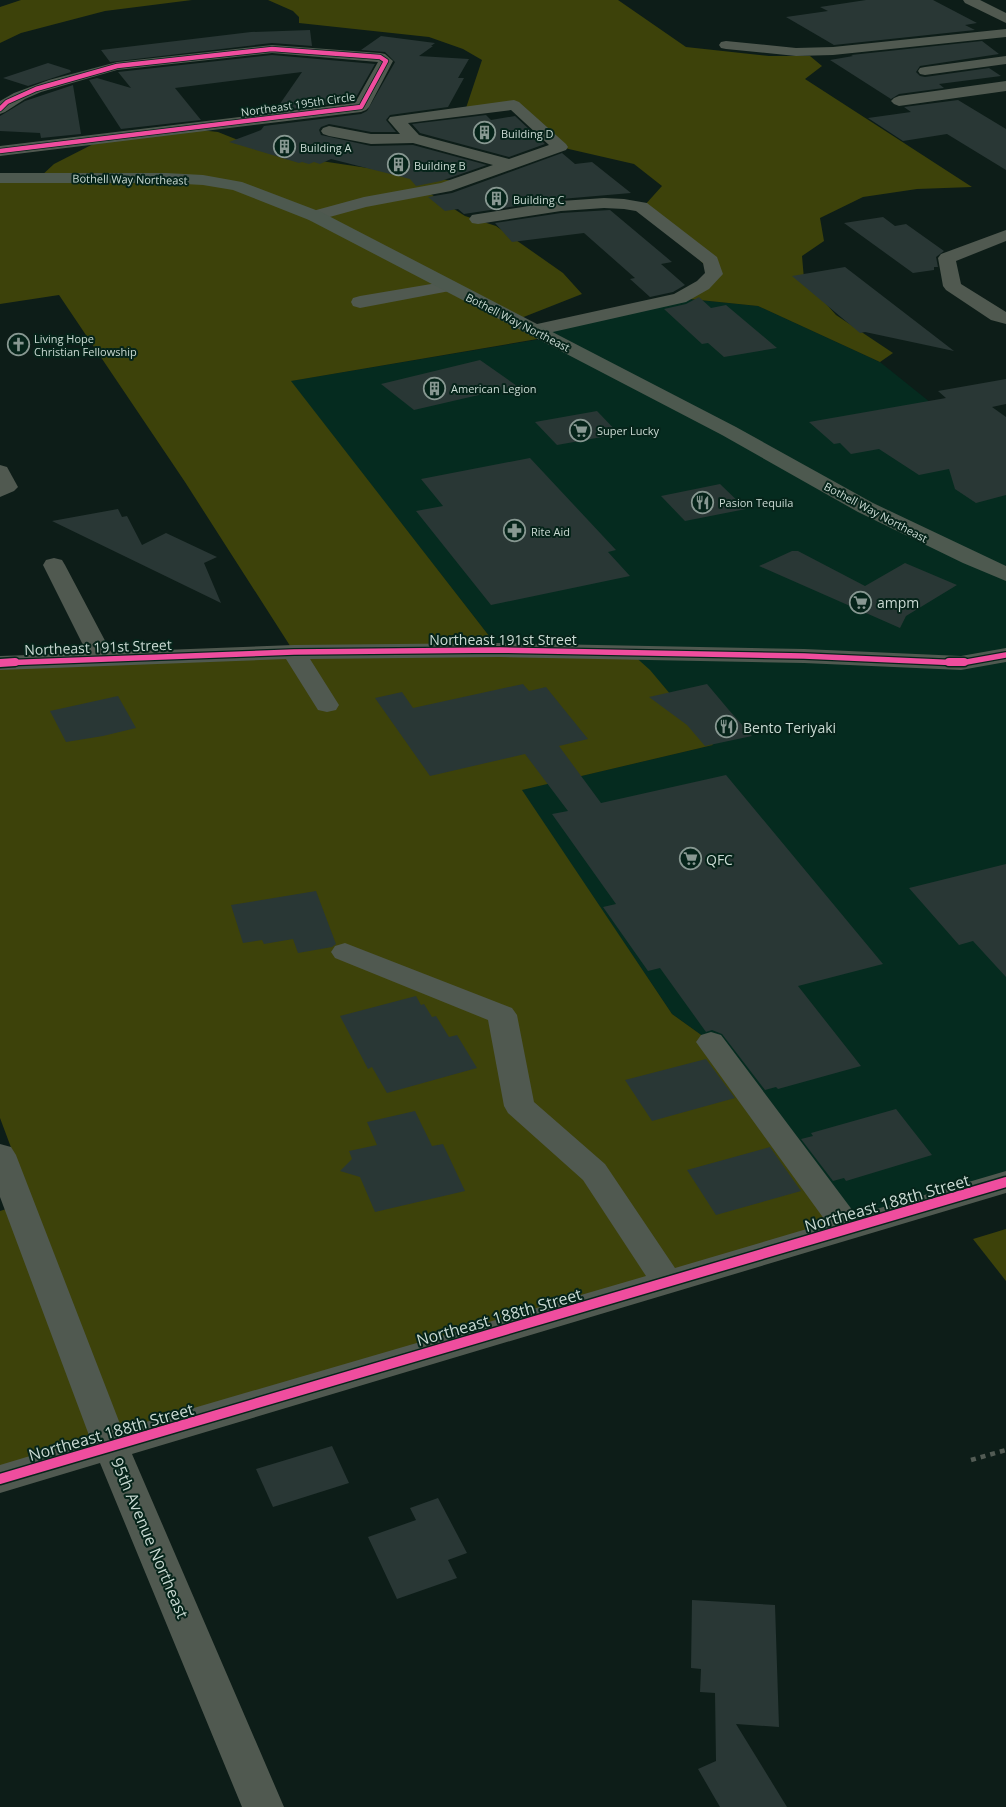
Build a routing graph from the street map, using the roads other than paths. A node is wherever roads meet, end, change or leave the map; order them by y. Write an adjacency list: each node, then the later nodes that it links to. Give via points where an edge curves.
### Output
1 (970, 0): 2 (street)
2 (1006, 19)
3 (1006, 33): 4 (street, via 833,51 796,52)
4 (726, 45)
5 (1006, 60): 6 (street)
6 (925, 71)
7 (1006, 86): 8 (street)
8 (899, 101)
9 (0, 109): 12 (street, Northeast 195th Circle, via 4,103 20,95 117,66 272,49 380,57 386,61 361,107)
10 (329, 131): 11 (street, via 371,139)
11 (413, 138): 13 (street); 13 (street, via 396,120 514,105 560,147)
12 (0, 151)
13 (512, 165): 15 (street, via 446,187 364,202)
14 (0, 178): 15 (main road, Bothell Way Northeast, via 203,180 236,186)
15 (315, 216): 18 (main road, Bothell Way Northeast)
16 (478, 219): 21 (street, via 550,208 628,203 641,207 711,261 714,274 703,285 680,298)
17 (1006, 235): 20 (street, via 947,258 952,286)
18 (449, 286): 19 (street); 21 (main road, Bothell Way Northeast)
19 (360, 302)
20 (1006, 318)
21 (535, 330): 25 (main road, Bothell Way Northeast, via 730,431 907,529)
22 (0, 471): 23 (street, via 8,487)
23 (0, 491)
24 (54, 565): 28 (street)
25 (1006, 574)
26 (294, 652): 27 (street, Northeast 191st Street, via 500,650 804,656 961,663); 28 (street, Northeast 191st Street); 30 (street)
27 (1006, 656)
28 (104, 660): 29 (street, Northeast 191st Street)
29 (0, 663)
30 (327, 705)
31 (345, 952): 36 (street, via 502,1015 519,1106 594,1172)
32 (711, 1042): 35 (street)
33 (0, 1155): 37 (street, 95th Avenue Northeast)
34 (1006, 1182): 35 (street, Northeast 188th Street)
35 (848, 1228): 36 (street, Northeast 188th Street)
36 (667, 1282): 37 (street, Northeast 188th Street)
37 (111, 1446): 38 (street, Northeast 188th Street); 39 (street, 95th Avenue Northeast)
38 (0, 1479)
39 (263, 1807)

